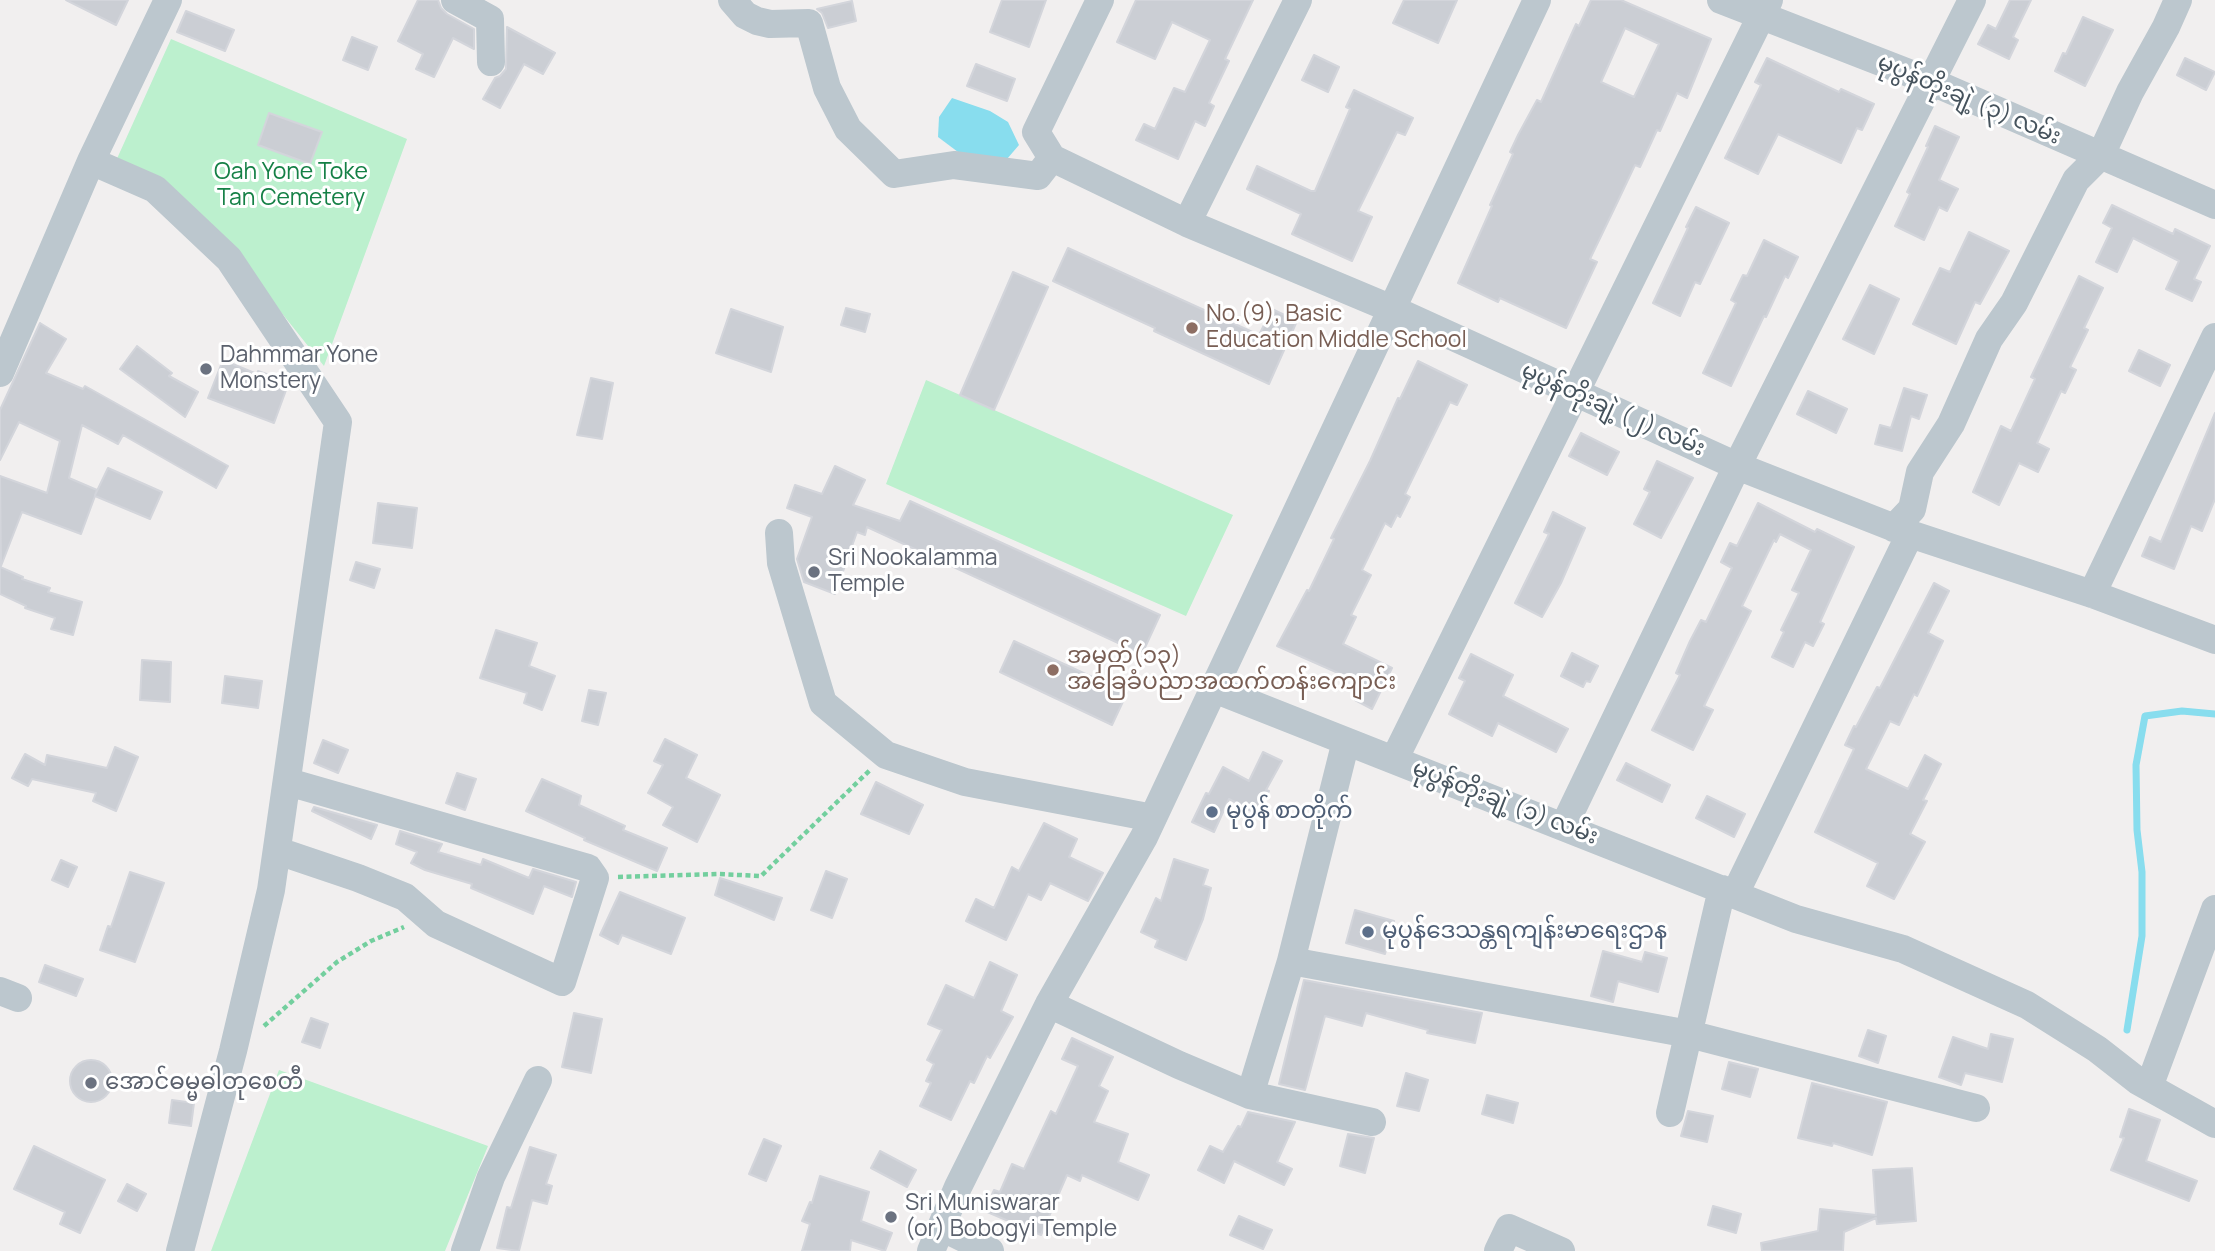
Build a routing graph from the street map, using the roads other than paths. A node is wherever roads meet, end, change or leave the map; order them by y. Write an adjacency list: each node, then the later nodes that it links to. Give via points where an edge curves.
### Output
1 (168, 0): 15 (street)
2 (455, 0): 11 (street, via 490,19)
3 (732, 0): 14 (street, via 757,21 809,23 827,88 848,128 894,174 954,165 1038,177)
4 (1100, 0): 14 (street, via 1036,132)
5 (1298, 0): 17 (street)
6 (1538, 0): 18 (street)
7 (1721, 0): 10 (street, မုပွန်တိုးချဲ့ (၃) လမ်း)
8 (1972, 0): 12 (street)
9 (2178, 0): 13 (street)
10 (1765, 8): 12 (street, မုပွန်တိုးချဲ့ (၃) လမ်း); 21 (street)
11 (491, 62)
12 (1932, 82): 13 (street, မုပွန်တိုးချဲ့ (၃) လမ်း); 22 (street)
13 (2101, 155): 16 (street, မုပွန်တိုးချဲ့ (၃) လမ်း); 23 (street, via 2076,180 2014,303 1989,339 1951,425 1920,472)
14 (1052, 159): 17 (street, မုပွန်တိုးချဲ့ (၂) လမ်း)
15 (91, 160): 20 (street); 30 (street, via 155,189 229,258 338,422)
16 (2215, 205)
17 (1187, 223): 18 (street, မုပွန်တိုးချဲ့ (၂) လမ်း)
18 (1392, 309): 21 (street, မုပွန်တိုးချဲ့ (၂) လမ်း); 27 (street)
19 (2215, 337): 25 (street)
20 (0, 373)
21 (1576, 393): 22 (street, မုပွန်တိုးချဲ့ (၂) လမ်း); 29 (street)
22 (1737, 466): 23 (street, မုပွန်တိုးချဲ့ (၂) လမ်း); 32 (street)
23 (1902, 531): 25 (street, မုပွန်တိုးချဲ့ (၂) လမ်း); 34 (street)
24 (779, 533): 31 (street, via 781,563 824,703 886,755 965,782)
25 (2092, 594): 26 (street, မုပွန်တိုးချဲ့ (၂) လမ်း)
26 (2215, 640)
27 (1213, 690): 28 (street, မုပွန်တိုးချဲ့ (၁) လမ်း); 31 (street)
28 (1346, 741): 29 (street, မုပွန်တိုးချဲ့ (၁) လမ်း); 36 (street)
29 (1394, 760): 32 (street, မုပွန်တိုးချဲ့ (၁) လမ်း)
30 (288, 782): 33 (street); 33 (street, via 588,868 595,878 562,982 436,924 405,897)
31 (1153, 818): 37 (street)
32 (1564, 825): 34 (street, မုပွန်တိုးချဲ့ (၁) လမ်း)
33 (278, 851): 47 (street, via 233,1051)
34 (1729, 891): 38 (street); 40 (street, မုပွန်တိုးချဲ့ (၁) လမ်း, via 1796,919 1903,949 2027,1005)
35 (2215, 909): 40 (street)
36 (1291, 961): 38 (street); 41 (street)
37 (1049, 1004): 41 (street); 46 (street)
38 (1689, 1034): 42 (street); 43 (street)
39 (538, 1080): 48 (street, via 491,1177)
40 (2149, 1087): 45 (street, မုပွန်တိုးချဲ့ (၁) လမ်း)
41 (1250, 1095): 44 (street)
42 (1976, 1108)
43 (1670, 1113)
44 (1372, 1122)
45 (2215, 1124)
46 (936, 1239): 49 (street)
47 (180, 1251)
48 (465, 1251)
49 (990, 1251)
50 (1498, 1251): 51 (street, via 1509,1227)
51 (1561, 1251)

